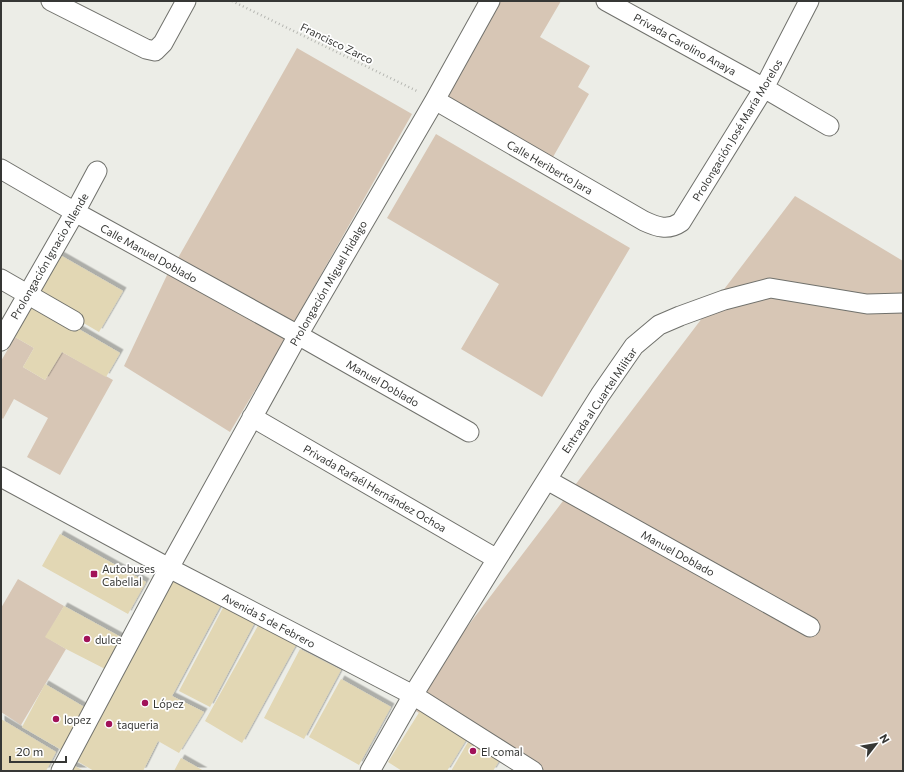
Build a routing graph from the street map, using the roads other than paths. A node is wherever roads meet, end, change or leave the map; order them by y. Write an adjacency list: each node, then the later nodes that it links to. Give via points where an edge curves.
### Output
1 (51, 1): 2 (street, via 146,49 155,51 163,43)
2 (186, 1)
3 (490, 1): 7 (street, Prolongación Miguel Hidalgo)
4 (606, 1): 6 (street, Privada Carolino Anaya)
5 (809, 1): 6 (street, Prolongación José María Morelos)
6 (764, 88): 8 (street, Privada Carolino Anaya); 12 (street, Prolongación José María Morelos, via 681,222)
7 (435, 100): 12 (street, Calle Heriberto Jara, via 644,221); 17 (street, Prolongación Miguel Hidalgo)
8 (829, 126)
9 (1, 169): 11 (street, Calle Manuel Doblado)
10 (97, 172): 11 (street, Prolongación Ignacio Allende)
11 (75, 212): 14 (street, Prolongación Ignacio Allende); 17 (street, Calle Manuel Doblado)
12 (667, 228)
13 (1, 279): 14 (street)
14 (28, 294): 16 (street); 18 (street, Prolongación Ignacio Allende)
15 (903, 303): 22 (street, Entrada al Cuartel Militar, via 867,304 770,288 724,300 659,326 634,346)
16 (74, 321)
17 (298, 335): 19 (street, Prolongación Miguel Hidalgo); 20 (street, Manuel Doblado)
18 (1, 341)
19 (252, 418): 23 (street, Privada Rafaél Hernández Ochoa); 24 (street, Prolongación Miguel Hidalgo)
20 (469, 432)
21 (1, 477): 24 (street, Avenida 5 de Febrero)
22 (547, 480): 23 (street, Entrada al Cuartel Militar); 25 (street, Manuel Doblado)
23 (497, 559): 26 (street, Entrada al Cuartel Militar)
24 (170, 568): 26 (street, Avenida 5 de Febrero); 27 (street, Prolongación Miguel Hidalgo)
25 (810, 627)
26 (413, 695): 28 (street, Entrada al Cuartel Militar); 29 (street, Avenida 5 de Febrero)
27 (61, 771)
28 (370, 771)
29 (533, 771)

